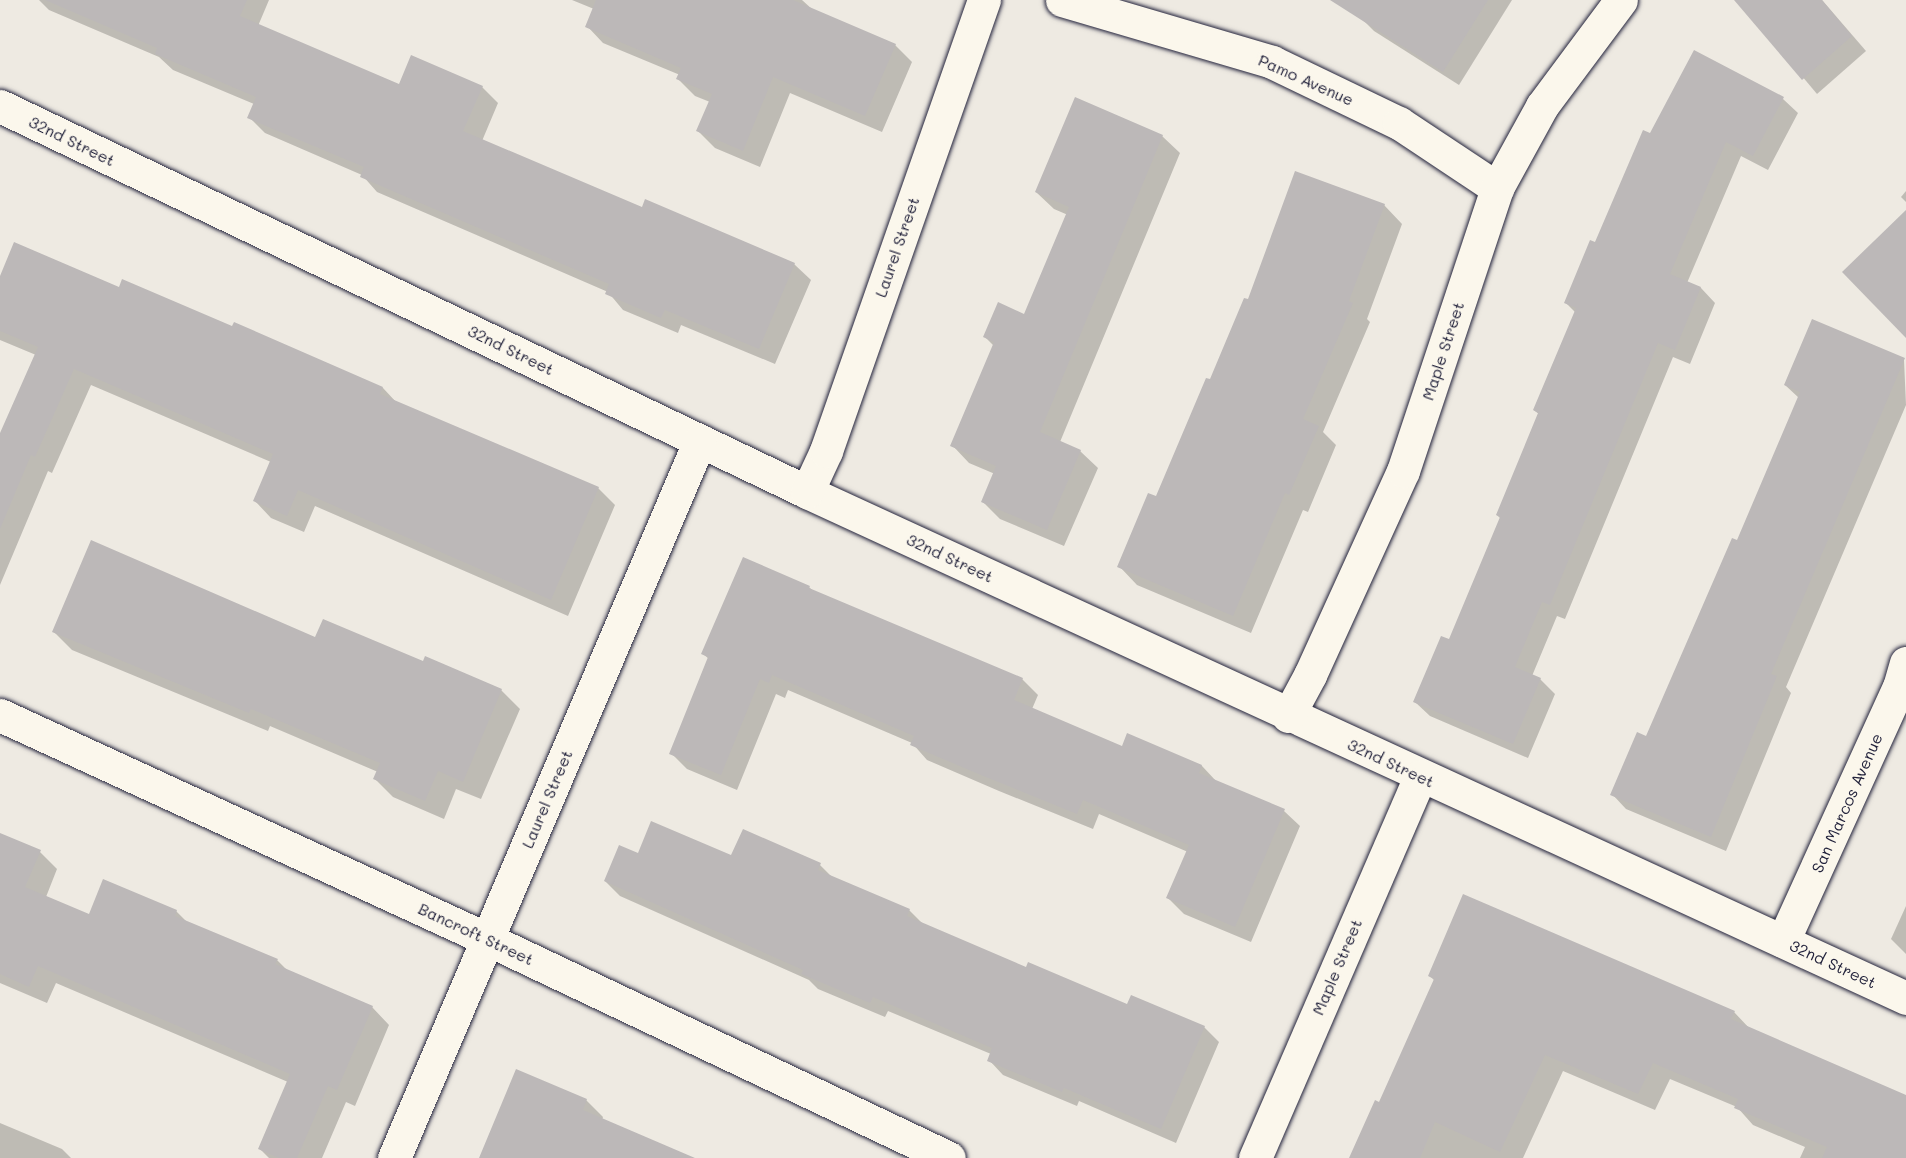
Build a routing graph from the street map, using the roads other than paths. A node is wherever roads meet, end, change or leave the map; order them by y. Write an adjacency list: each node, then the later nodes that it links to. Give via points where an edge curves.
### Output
1 (984, 0): 7 (street, Laurel Street, via 830,439)
2 (1062, 0): 5 (street, Pamo Avenue, via 1272,62 1399,123)
3 (1621, 0): 5 (street, Maple Street, via 1542,106)
4 (0, 106): 6 (street, 32nd Street)
5 (1497, 188): 10 (street, Maple Street, via 1403,471)
6 (700, 440): 7 (street, 32nd Street); 12 (street, Laurel Street)
7 (807, 492): 10 (street, 32nd Street)
8 (1906, 663): 13 (street, San Marcos Avenue, via 1899,687)
9 (0, 716): 12 (street, Bancroft Street)
10 (1288, 716): 11 (street, 32nd Street)
11 (1420, 776): 13 (street, 32nd Street); 17 (street, Maple Street)
12 (487, 939): 15 (street, Laurel Street); 16 (street, Bancroft Street)
13 (1783, 941): 14 (street, 32nd Street)
14 (1906, 998)
15 (394, 1158)
16 (949, 1158)
17 (1255, 1158)

